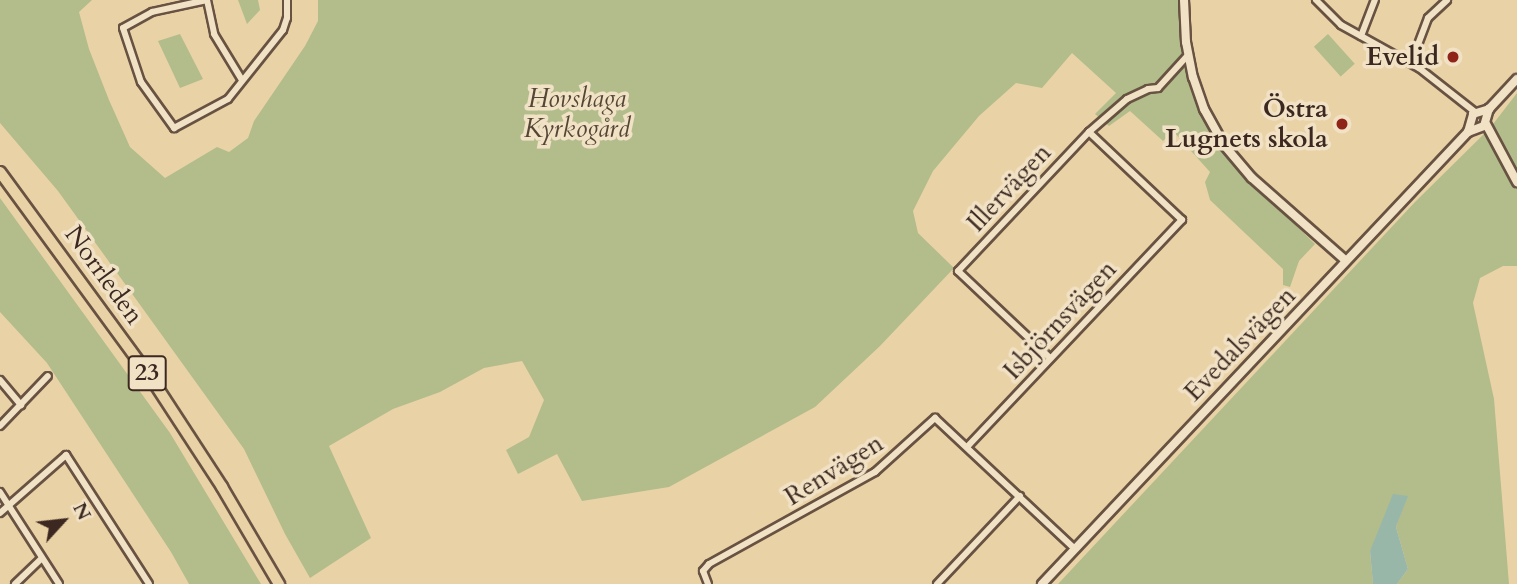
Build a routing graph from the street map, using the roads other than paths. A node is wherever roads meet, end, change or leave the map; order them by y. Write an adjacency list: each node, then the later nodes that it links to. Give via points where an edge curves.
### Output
1 (207, 0): 10 (street, via 214,34); 10 (street, via 152,12 127,24 123,34 141,82 174,128 223,104)
2 (287, 0): 10 (street, via 283,30)
3 (1184, 0): 8 (street)
4 (1316, 0): 7 (street, via 1335,22)
5 (1375, 0): 7 (street)
6 (1447, 0): 9 (street, via 1428,18)
7 (1362, 36): 9 (street)
8 (1188, 55): 13 (street, via 1158,88 1127,99); 17 (street, via 1204,108 1231,155)
9 (1411, 63): 12 (street)
10 (242, 79)
11 (1517, 79): 12 (street, Evedalsvägen)
12 (1479, 121): 16 (street); 17 (street, Evedalsvägen)
13 (1088, 132): 18 (street, Illervägen, via 958,271); 18 (street, Isbjörnsvägen, via 1182,220)
14 (0, 172): 34 (highway, Norrleden / 23, via 151,378)
15 (0, 182): 33 (highway, Norrleden / 23, via 146,382 218,490)
16 (1517, 182)
17 (1346, 261): 28 (street, Evedalsvägen)
18 (1050, 358): 23 (street, Isbjörnsvägen)
19 (48, 376): 21 (street)
20 (0, 380): 21 (street)
21 (21, 405): 22 (street)
22 (0, 426)
23 (967, 447): 25 (street, Renvägen); 35 (street, Renvägen, via 935,418 875,472 709,564 703,574)
24 (0, 492): 26 (street)
25 (1020, 496): 28 (street, Renvägen); 36 (street)
26 (9, 505): 27 (street); 29 (street); 32 (street, via 66,455)
27 (0, 513)
28 (1075, 549): 37 (street, Evedalsvägen)
29 (43, 558): 30 (street); 31 (street)
30 (15, 584)
31 (59, 584)
32 (149, 584)
33 (272, 584)
34 (279, 584)
35 (708, 584)
36 (937, 584)
37 (1042, 584)

